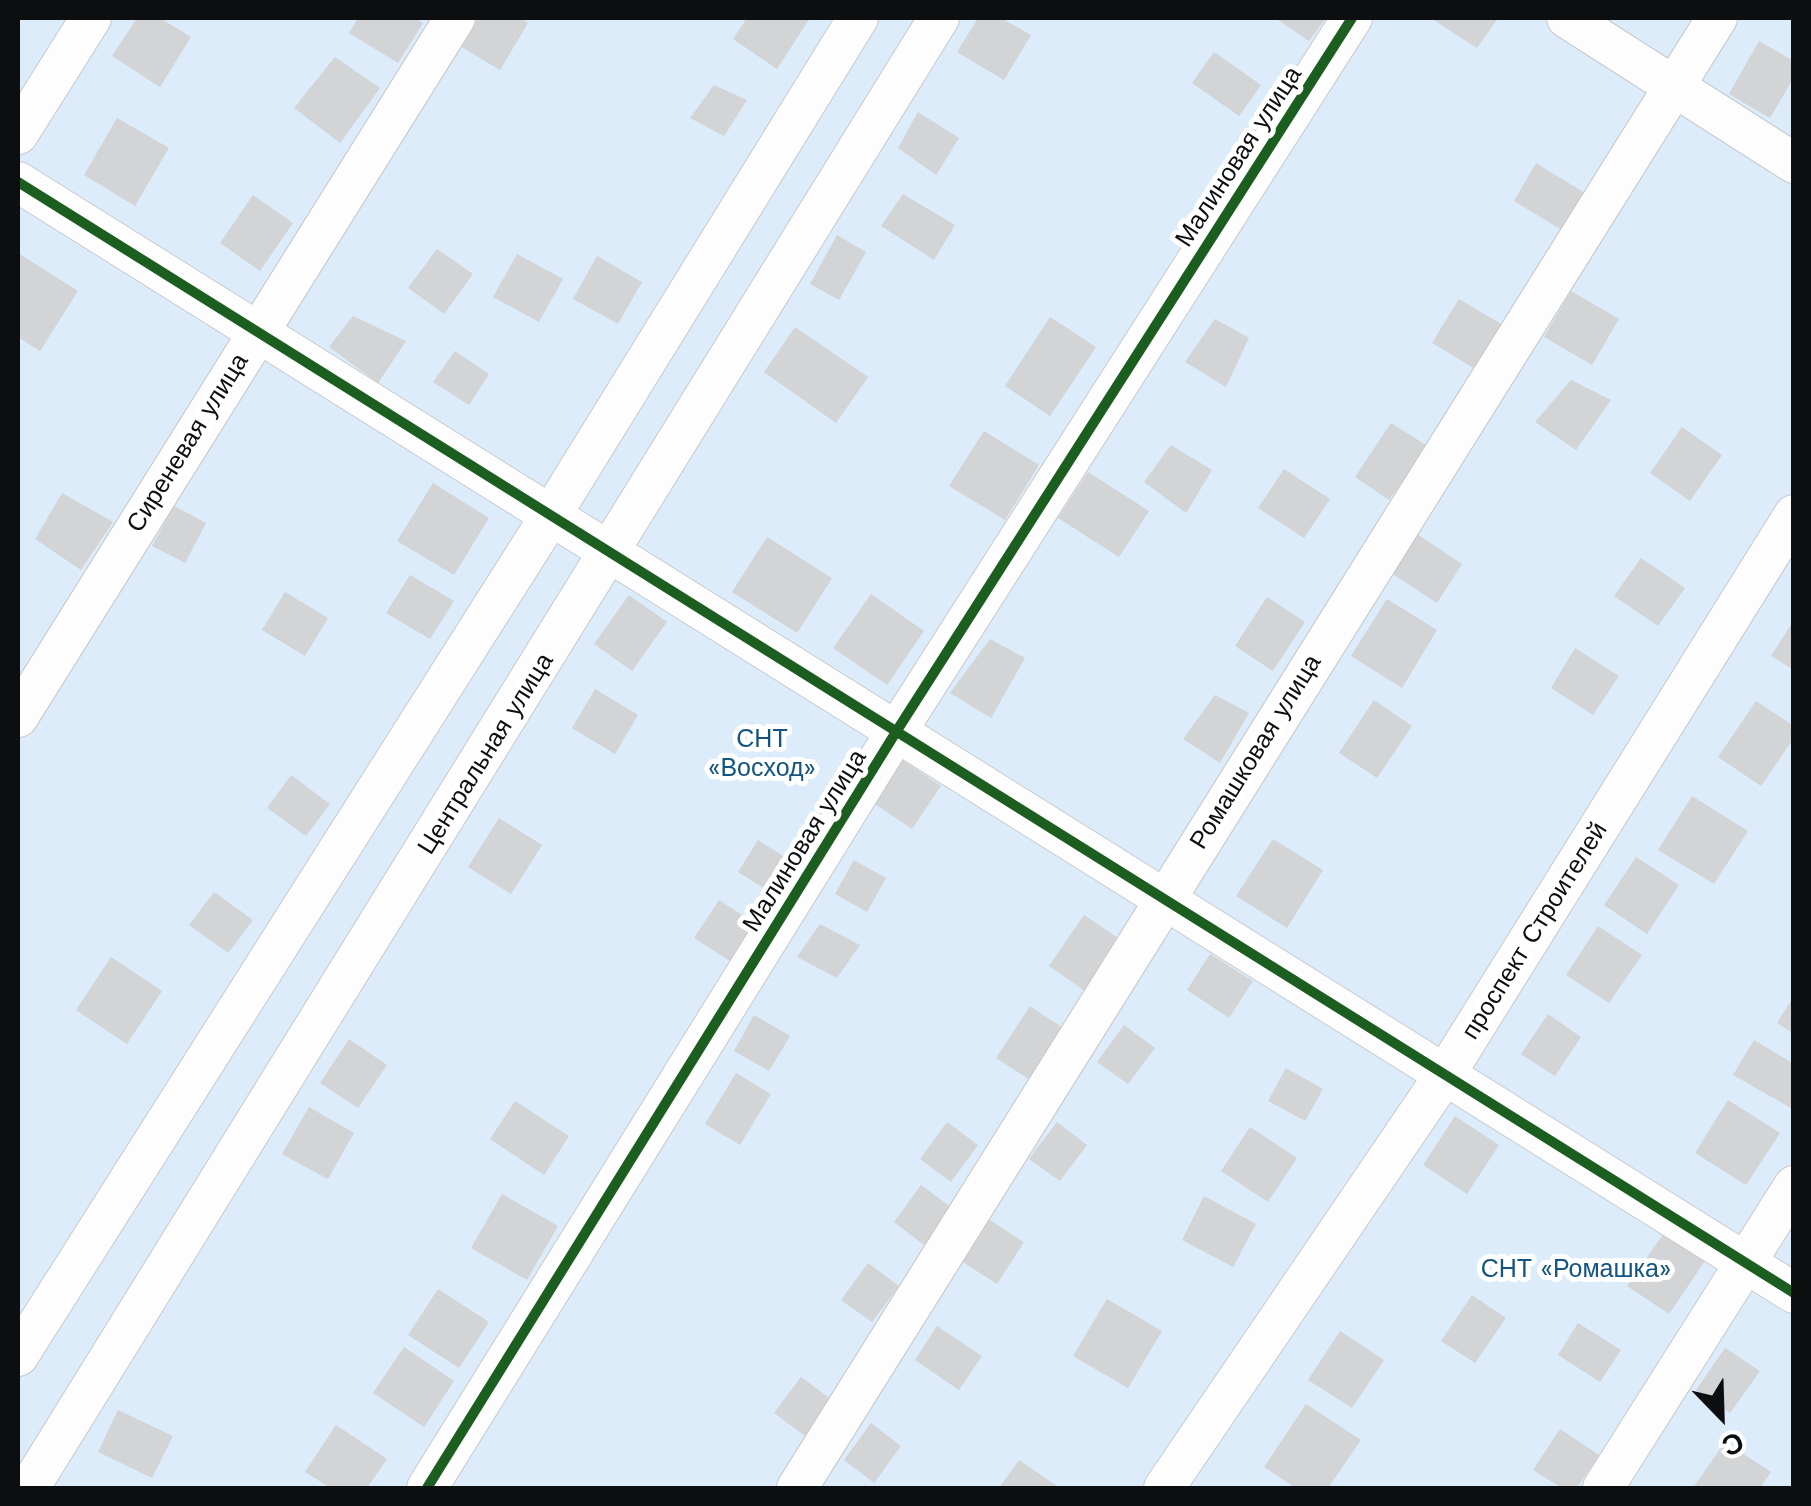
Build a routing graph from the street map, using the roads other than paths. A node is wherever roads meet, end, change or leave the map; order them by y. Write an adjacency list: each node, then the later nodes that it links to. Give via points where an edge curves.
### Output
1 (91, 18): 9 (street)
2 (455, 18): 12 (street, Сиреневая улица)
3 (858, 18): 13 (street)
4 (939, 18): 15 (street, Центральная улица)
5 (1352, 18): 17 (street, Малиновая улица)
6 (1567, 18): 8 (street)
7 (1717, 18): 8 (street, Ромашковая улица)
8 (1676, 85): 10 (street); 18 (street, Ромашковая улица)
9 (18, 134)
10 (1794, 163)
11 (18, 182): 12 (street)
12 (258, 332): 13 (street); 16 (street, Сиреневая улица)
13 (551, 515): 15 (street); 23 (street)
14 (1794, 515): 19 (street, проспект Строителей)
15 (612, 553): 17 (street); 24 (street, Центральная улица)
16 (18, 717)
17 (896, 732): 18 (street); 25 (street, Малиновая улица)
18 (1164, 900): 19 (street); 26 (street, Ромашковая улица)
19 (1444, 1076): 21 (street); 27 (street, проспект Строителей)
20 (1794, 1186): 21 (street)
21 (1745, 1262): 22 (street); 28 (street)
22 (1794, 1293)
23 (18, 1356)
24 (30, 1488)
25 (428, 1488)
26 (797, 1488)
27 (1164, 1488)
28 (1603, 1488)

